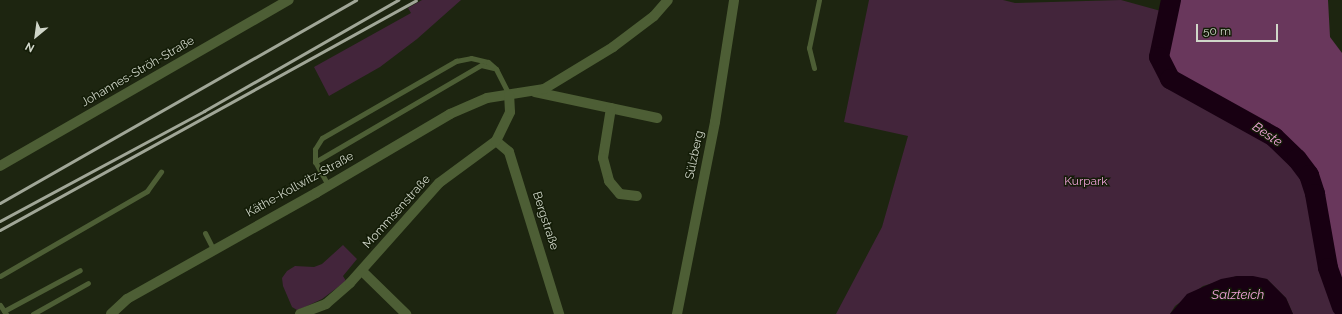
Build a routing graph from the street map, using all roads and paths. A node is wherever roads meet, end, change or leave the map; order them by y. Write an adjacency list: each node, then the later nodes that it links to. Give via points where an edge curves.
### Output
1 (289, 0): 13 (street, Johannes-Ströh-Straße)
2 (668, 0): 7 (street, via 654,16 613,47)
3 (734, 0): 30 (street, Sülzberg, via 715,122)
4 (819, 0): 5 (lane, via 809,48)
5 (814, 68)
6 (496, 69): 8 (lane); 12 (lane, via 481,66); 12 (lane, via 482,59 456,61 322,138 315,149)
7 (535, 92): 8 (street); 9 (street)
8 (509, 95): 11 (street, Mommsenstraße, via 510,112); 15 (street, Käthe-Kollwitz-Straße, via 486,98 450,114)
9 (611, 108): 10 (street); 16 (street, via 603,158 609,181 620,194)
10 (657, 118)
11 (496, 141): 20 (street, Mommsenstraße, via 439,183); 29 (street, Bergstraße, via 509,152)
12 (314, 162): 15 (lane)
13 (0, 166)
14 (161, 172): 21 (lane, via 147,191)
15 (328, 185): 18 (street, Käthe-Kollwitz-Straße)
16 (637, 196)
17 (205, 233): 18 (lane)
18 (213, 249): 26 (street, Käthe-Kollwitz-Straße, via 126,299)
19 (80, 270): 24 (lane)
20 (362, 271): 27 (street, Mommsenstraße, via 326,304); 28 (street)
21 (0, 276)
22 (88, 283): 25 (lane)
23 (0, 305): 24 (lane)
24 (5, 313)
25 (33, 314)
26 (111, 314)
27 (300, 314)
28 (406, 314)
29 (560, 314)
30 (677, 314)

